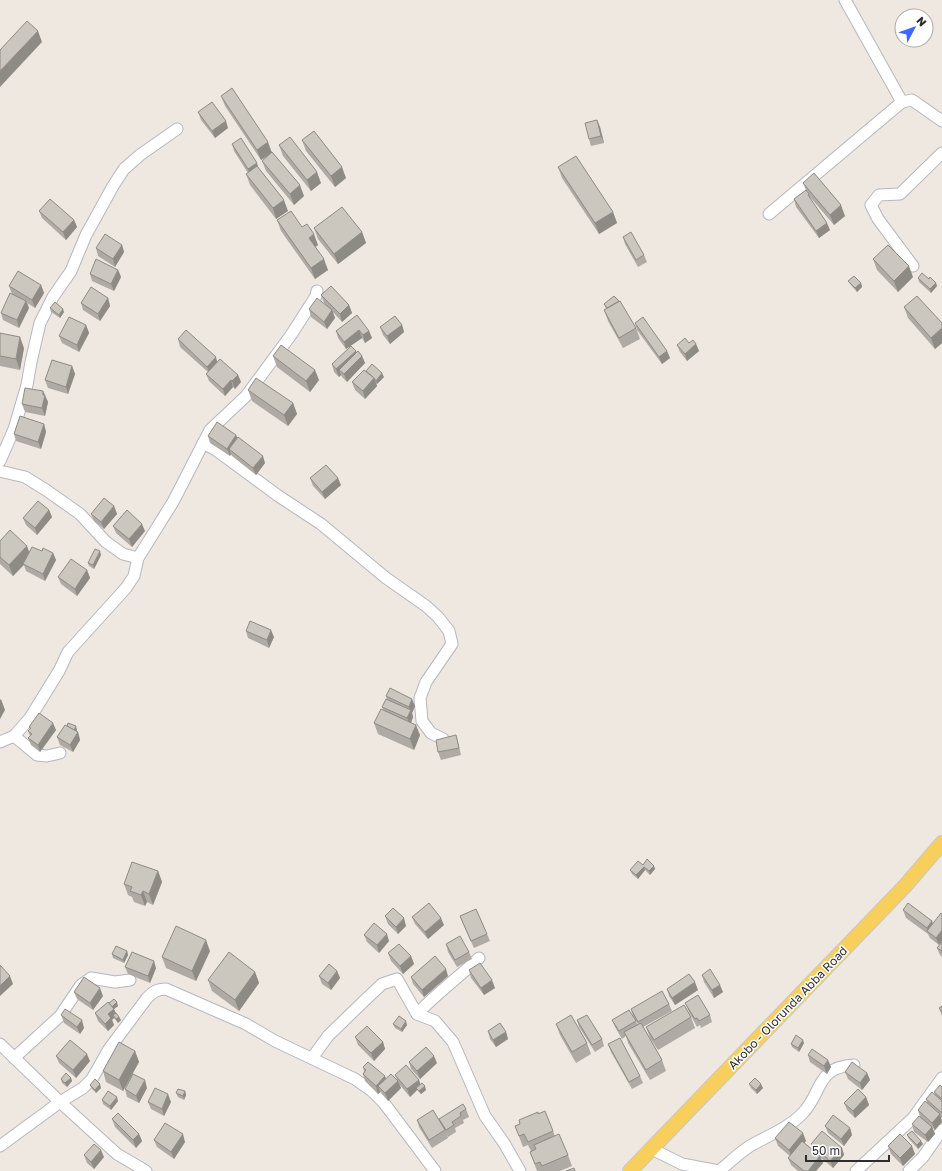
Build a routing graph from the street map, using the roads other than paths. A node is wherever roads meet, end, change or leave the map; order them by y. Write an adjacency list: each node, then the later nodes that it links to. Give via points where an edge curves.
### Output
1 (845, 0): 2 (street)
2 (902, 102): 3 (street, via 912,100); 6 (street)
3 (942, 121)
4 (177, 129): 10 (street, via 124,169 86,235 71,271 53,297 40,323 27,385 16,422)
5 (942, 153): 7 (street, via 900,194 879,195 871,205)
6 (769, 214)
7 (913, 266)
8 (317, 291): 9 (street, via 291,335 246,396 210,430)
9 (203, 443): 12 (street, via 173,502); 14 (street, via 321,524 386,578 438,616 449,631 452,644 426,682 420,698 422,721 431,733)
10 (0, 461)
11 (0, 471): 12 (street, via 25,477 46,490 80,514 106,542 123,554)
12 (138, 558): 13 (street, via 134,576 110,607 68,652 30,718)
13 (14, 736): 15 (street); 16 (street, via 37,755)
14 (443, 739)
15 (0, 742)
16 (60, 753)
17 (942, 843): 29 (main road, Akobo - Olorunda Abba Road, via 905,886)
18 (479, 958): 20 (street)
19 (130, 980): 22 (street, via 115,982 91,978 81,985 60,1016)
20 (416, 1014): 23 (street, via 396,979 382,984 328,1036); 32 (street, via 436,1021 453,1042 485,1116)
21 (0, 1044): 22 (street)
22 (14, 1058): 26 (street)
23 (312, 1058): 26 (street, via 246,1024 166,989 158,989 129,1021 92,1078 83,1088); 31 (street, via 355,1079 372,1091)
24 (854, 1065): 29 (street, via 843,1066 830,1072 804,1113 779,1131 748,1148 719,1171 682,1164)
25 (942, 1078): 34 (street, via 913,1118)
26 (60, 1102): 28 (street); 30 (street, via 117,1154)
27 (942, 1130): 35 (street, via 923,1157)
28 (0, 1146)
29 (652, 1149): 33 (main road, Akobo - Olorunda Abba Road)
30 (146, 1171)
31 (436, 1171)
32 (520, 1171)
33 (630, 1171)
34 (856, 1171)
35 (909, 1171)

